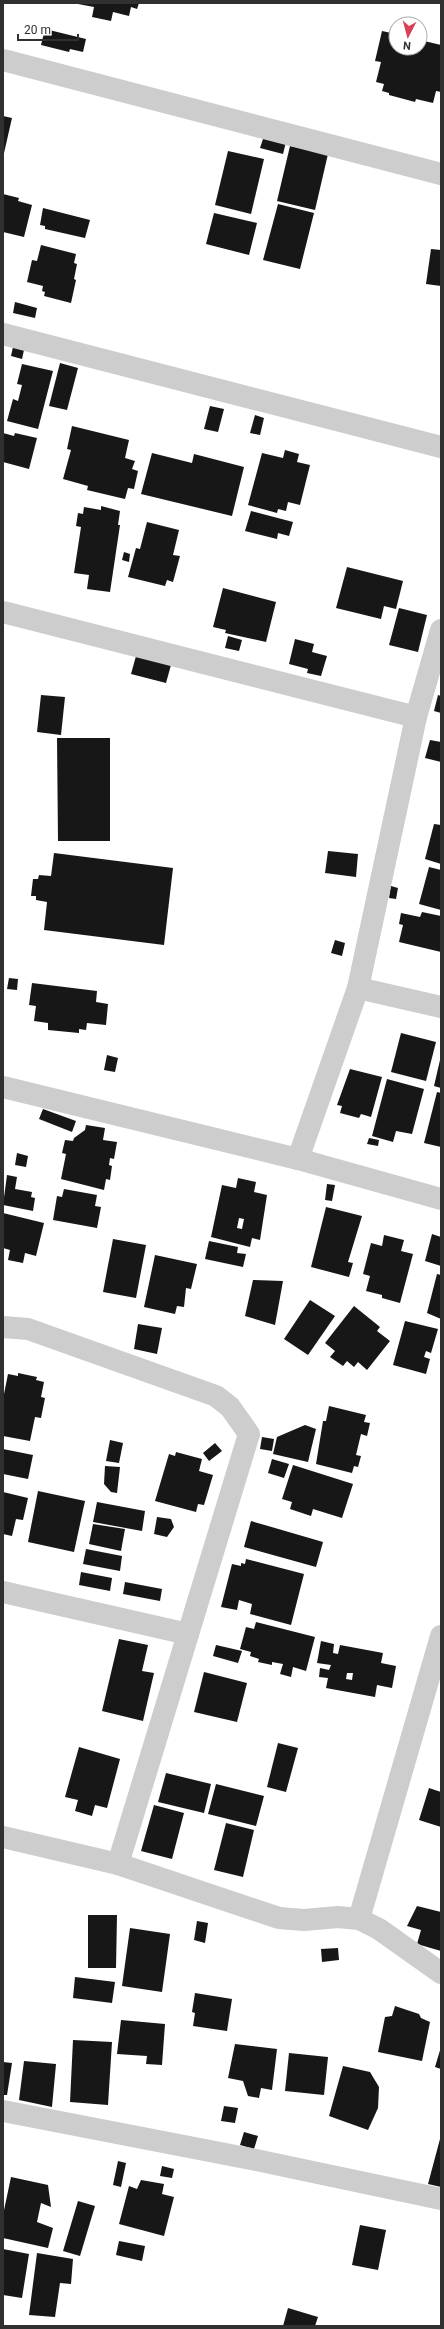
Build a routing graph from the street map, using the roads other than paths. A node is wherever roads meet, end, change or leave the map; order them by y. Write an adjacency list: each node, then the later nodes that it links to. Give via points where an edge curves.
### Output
1 (3, 60): 2 (street)
2 (441, 174)
3 (3, 334): 4 (street)
4 (441, 447)
5 (3, 612): 7 (street)
6 (441, 630): 7 (street)
7 (416, 717): 8 (street)
8 (358, 988): 9 (street); 11 (street)
9 (441, 1007)
10 (3, 1086): 11 (street)
11 (298, 1159): 12 (street)
12 (441, 1199)
13 (3, 1327): 15 (street, via 28,1329 216,1396 230,1407 249,1434)
14 (3, 1592): 15 (street)
15 (188, 1634): 18 (street)
16 (441, 1636): 19 (street)
17 (3, 1837): 18 (street)
18 (118, 1864): 19 (street, via 279,1918)
19 (359, 1919): 20 (street, via 379,1929)
20 (441, 1973)
21 (3, 2111): 22 (street)
22 (441, 2199)

